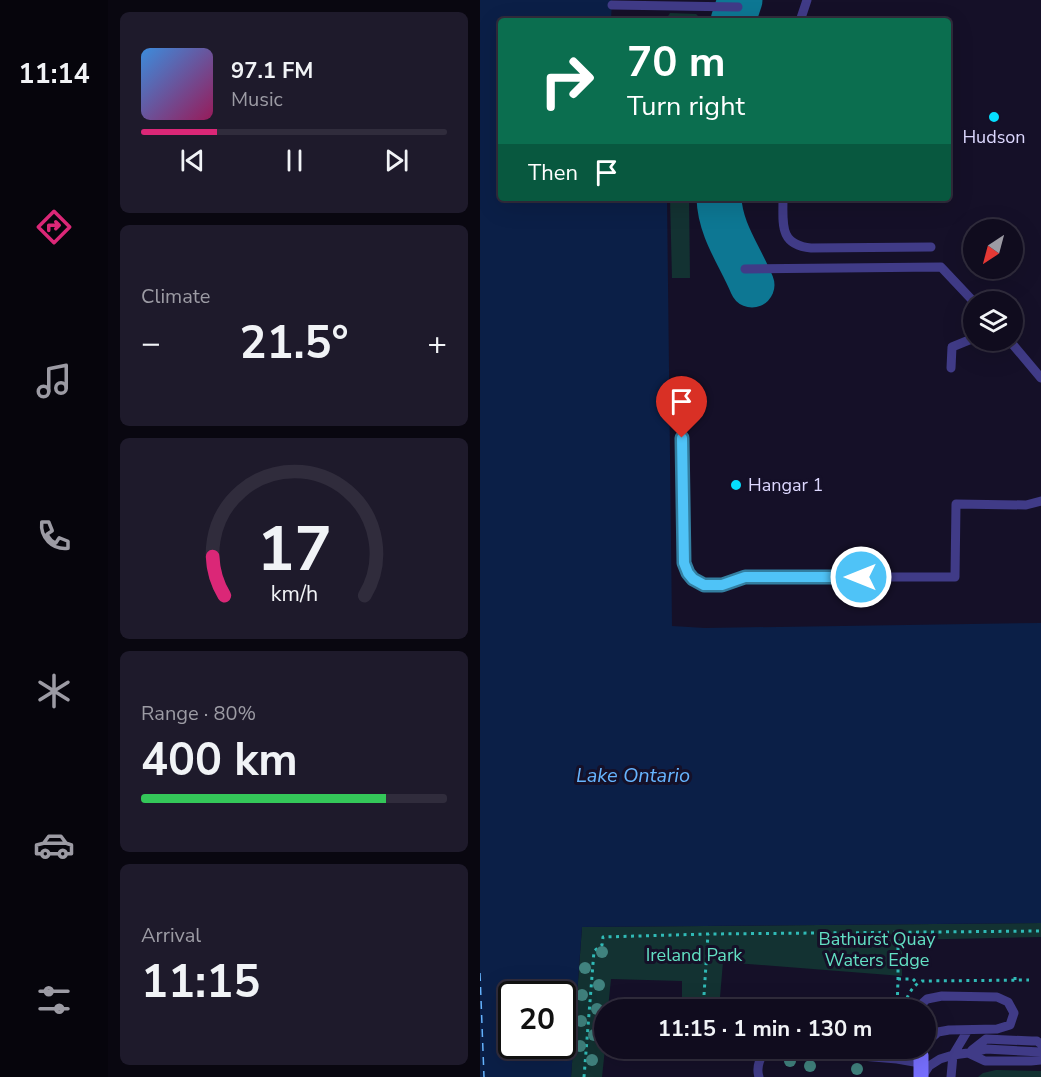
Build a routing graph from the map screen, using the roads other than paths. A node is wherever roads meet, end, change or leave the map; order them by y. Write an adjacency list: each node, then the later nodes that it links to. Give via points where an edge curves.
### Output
1 (807, 0): 4 (lane)
2 (612, 5): 3 (lane)
3 (738, 7)
4 (802, 18)
5 (783, 201): 6 (lane, via 784,233 798,246)
6 (931, 247)
7 (745, 268): 8 (lane, via 941,267)
8 (964, 291)
9 (963, 342): 11 (lane, via 952,347)
10 (1018, 351): 12 (lane)
11 (951, 368)
12 (1041, 378)
13 (682, 438): 14 (lane, via 684,563 693,579 704,585 722,585 745,577 955,577 956,504 1026,506)
14 (1041, 501)
15 (927, 999): 16 (lane, via 998,997 1008,1002 1014,1013 1010,1025)
16 (968, 1030): 17 (lane); 21 (lane)
17 (936, 1034)
18 (1041, 1044): 20 (lane, via 986,1039)
19 (1041, 1052): 20 (lane, via 986,1049)
20 (968, 1053): 21 (lane); 24 (lane, via 985,1061)
21 (953, 1055): 23 (lane, via 929,1066); 26 (lane)
22 (760, 1059): 25 (lane)
23 (922, 1059)
24 (1041, 1060)
25 (759, 1077)
26 (951, 1077)

